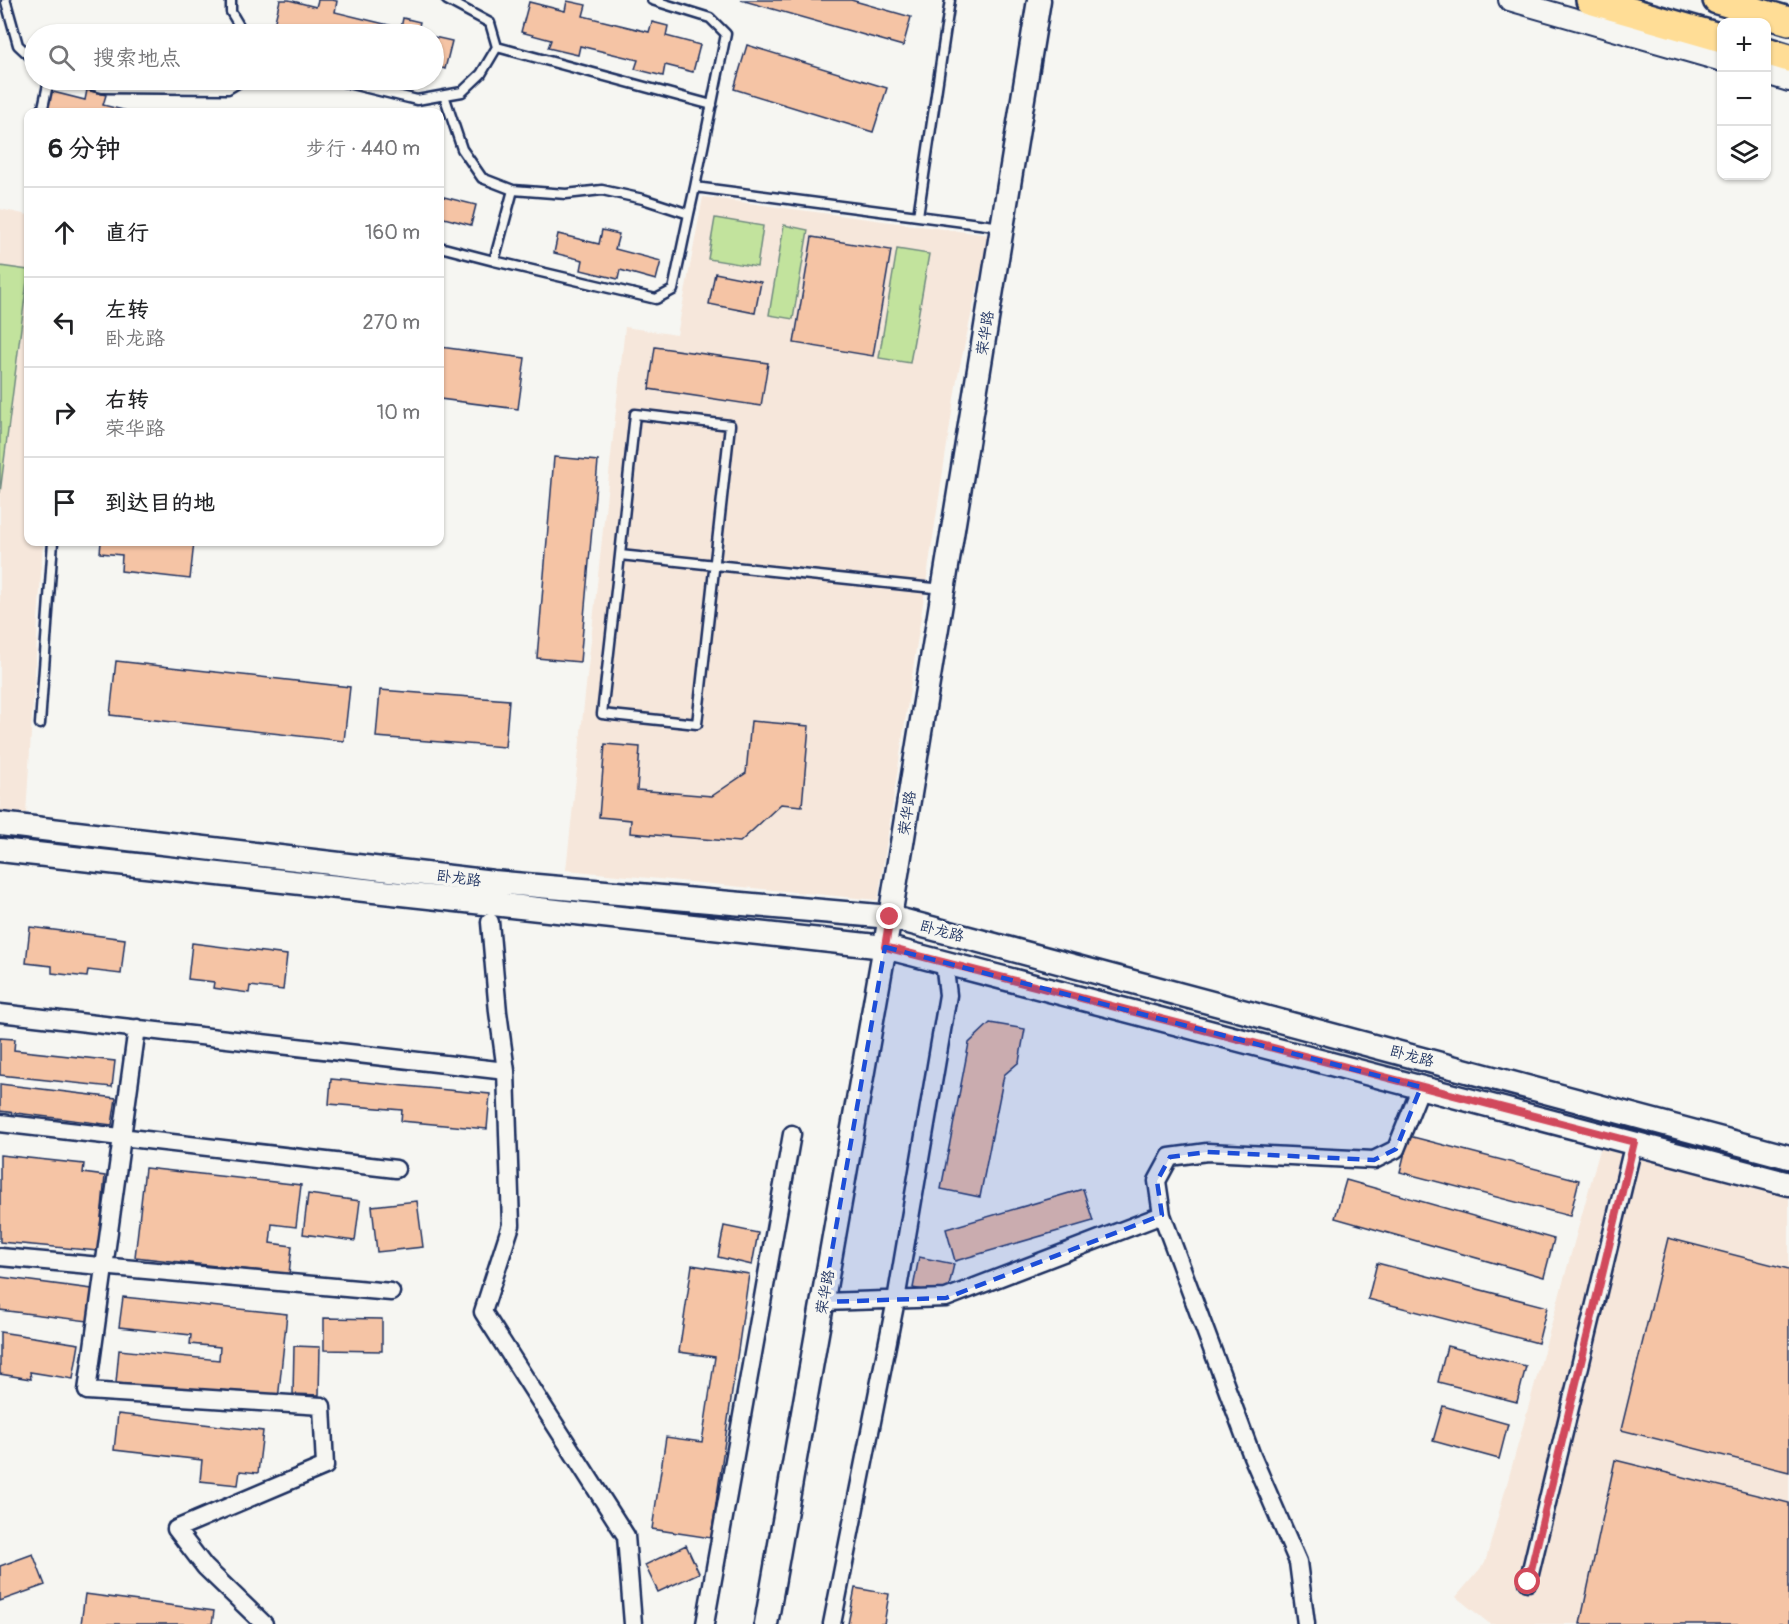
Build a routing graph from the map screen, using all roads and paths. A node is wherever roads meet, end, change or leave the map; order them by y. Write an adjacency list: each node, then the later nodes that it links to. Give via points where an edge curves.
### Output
1 (231, 0): 11 (lane, via 231,12)
2 (447, 0): 13 (lane, via 490,23)
3 (652, 0): 23 (lane, via 710,18 726,34)
4 (950, 0): 28 (lane)
5 (1039, 0): 29 (main road, 荣华路)
6 (1509, 0): 17 (street)
7 (1590, 0): 12 (highway)
8 (1717, 0): 10 (highway)
9 (5, 2): 14 (lane, via 18,45)
10 (1789, 21)
11 (238, 24)
12 (1717, 37)
13 (497, 47): 22 (lane, via 481,74 462,92); 23 (lane)
14 (24, 51)
15 (1771, 52): 16 (highway)
16 (1789, 58)
17 (1717, 60)
18 (1771, 75): 19 (street)
19 (1789, 81)
20 (47, 90): 24 (lane)
21 (376, 90): 22 (lane, via 417,100)
22 (444, 95): 26 (lane, via 462,149 482,178)
23 (712, 105): 25 (lane)
24 (43, 108)
25 (695, 187): 27 (lane); 28 (lane)
26 (513, 190): 27 (lane, via 566,194 602,190); 31 (lane)
27 (689, 214): 31 (lane, via 674,290 656,299)
28 (918, 216): 29 (lane)
29 (1002, 227): 35 (main road, 荣华路)
30 (444, 248): 31 (lane)
31 (494, 261)
32 (53, 546): 36 (lane)
33 (620, 555): 34 (lane); 34 (lane, via 636,414 730,425); 34 (lane, via 602,714 697,724)
34 (713, 565): 35 (lane)
35 (944, 589): 39 (main road, 荣华路)
36 (40, 724)
37 (0, 824): 39 (main road, 卧龙路, via 493,882)
38 (0, 850): 41 (main road, 卧龙路)
39 (890, 917): 41 (main road, 荣华路); 51 (main road, 卧龙路)
40 (490, 922): 45 (street)
41 (885, 947): 42 (main road, 卧龙路); 59 (main road, 荣华路)
42 (944, 962): 46 (main road, 卧龙路); 58 (street, via 948,995)
43 (0, 1013): 44 (street)
44 (137, 1028): 45 (street); 49 (street)
45 (506, 1071): 62 (street, via 511,1225 483,1312 626,1536)
46 (1421, 1087): 50 (main road, 卧龙路); 54 (street, via 1396,1149 1374,1160 1207,1152 1170,1157 1157,1181)
47 (0, 1123): 49 (street)
48 (792, 1134): 63 (street)
49 (122, 1137): 52 (street); 56 (street)
50 (1634, 1142): 53 (main road, 卧龙路); 60 (street)
51 (1789, 1157)
52 (396, 1169)
53 (1789, 1184)
54 (1162, 1215): 58 (street, via 946,1298); 66 (street, via 1252,1456 1298,1562)
55 (0, 1257): 56 (street)
56 (104, 1266): 57 (street); 61 (street, via 87,1391 322,1406 326,1466 176,1529 205,1567)
57 (391, 1292)
58 (896, 1300): 59 (street); 65 (street)
59 (823, 1302): 64 (main road, 荣华路)
60 (1528, 1582)
61 (264, 1624)
62 (633, 1624)
63 (705, 1624)
64 (766, 1624)
65 (832, 1624)
66 (1306, 1624)

